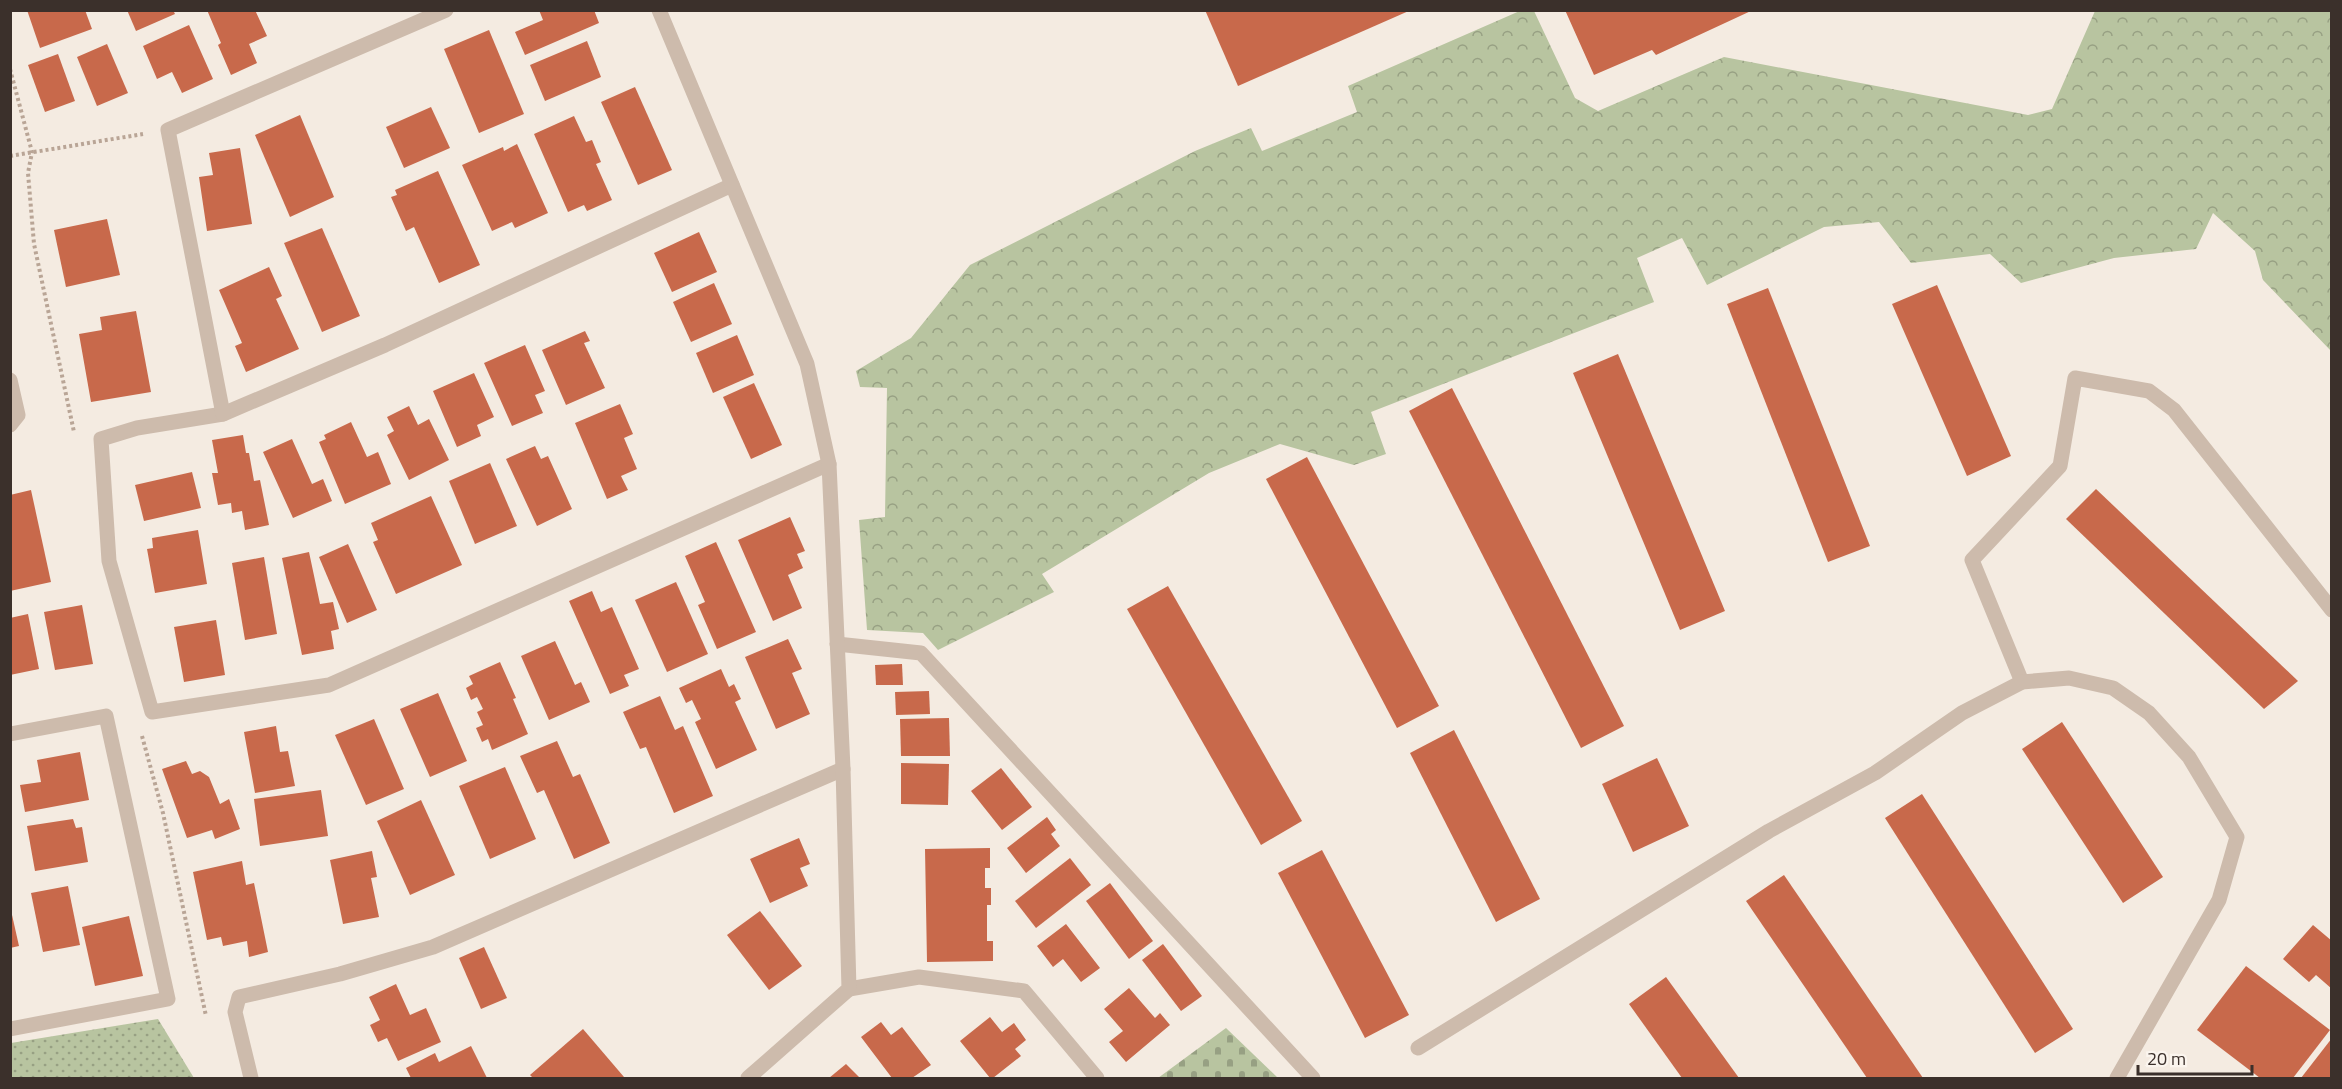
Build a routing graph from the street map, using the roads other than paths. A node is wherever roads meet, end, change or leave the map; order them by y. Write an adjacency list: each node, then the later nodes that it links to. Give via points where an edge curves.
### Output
1 (446, 10): 5 (street, via 168,130)
2 (658, 10): 3 (street)
3 (732, 185): 5 (street, via 385,345); 7 (street, via 807,364)
4 (10, 380): 6 (street, via 18,415)
5 (223, 414): 7 (street, via 137,428 101,439 109,561 152,712 329,685)
6 (10, 425)
7 (829, 464): 9 (street)
8 (2331, 610): 10 (street, via 2174,410 2149,391 2075,378 2060,466 1972,560)
9 (837, 644): 12 (street); 19 (street, via 921,653)
10 (2022, 681): 15 (street, via 1962,713 1875,773 1769,831); 20 (street, via 2069,678 2113,688 2149,713 2189,757 2237,837 2219,900)
11 (10, 734): 14 (street, via 106,716 168,999)
12 (843, 769): 13 (street); 16 (street, via 433,947 239,997 235,1012)
13 (849, 989): 17 (street); 18 (street, via 919,977 1024,991)
14 (10, 1029)
15 (1418, 1048)
16 (251, 1078)
17 (748, 1078)
18 (1097, 1078)
19 (1313, 1078)
20 (2117, 1078)

